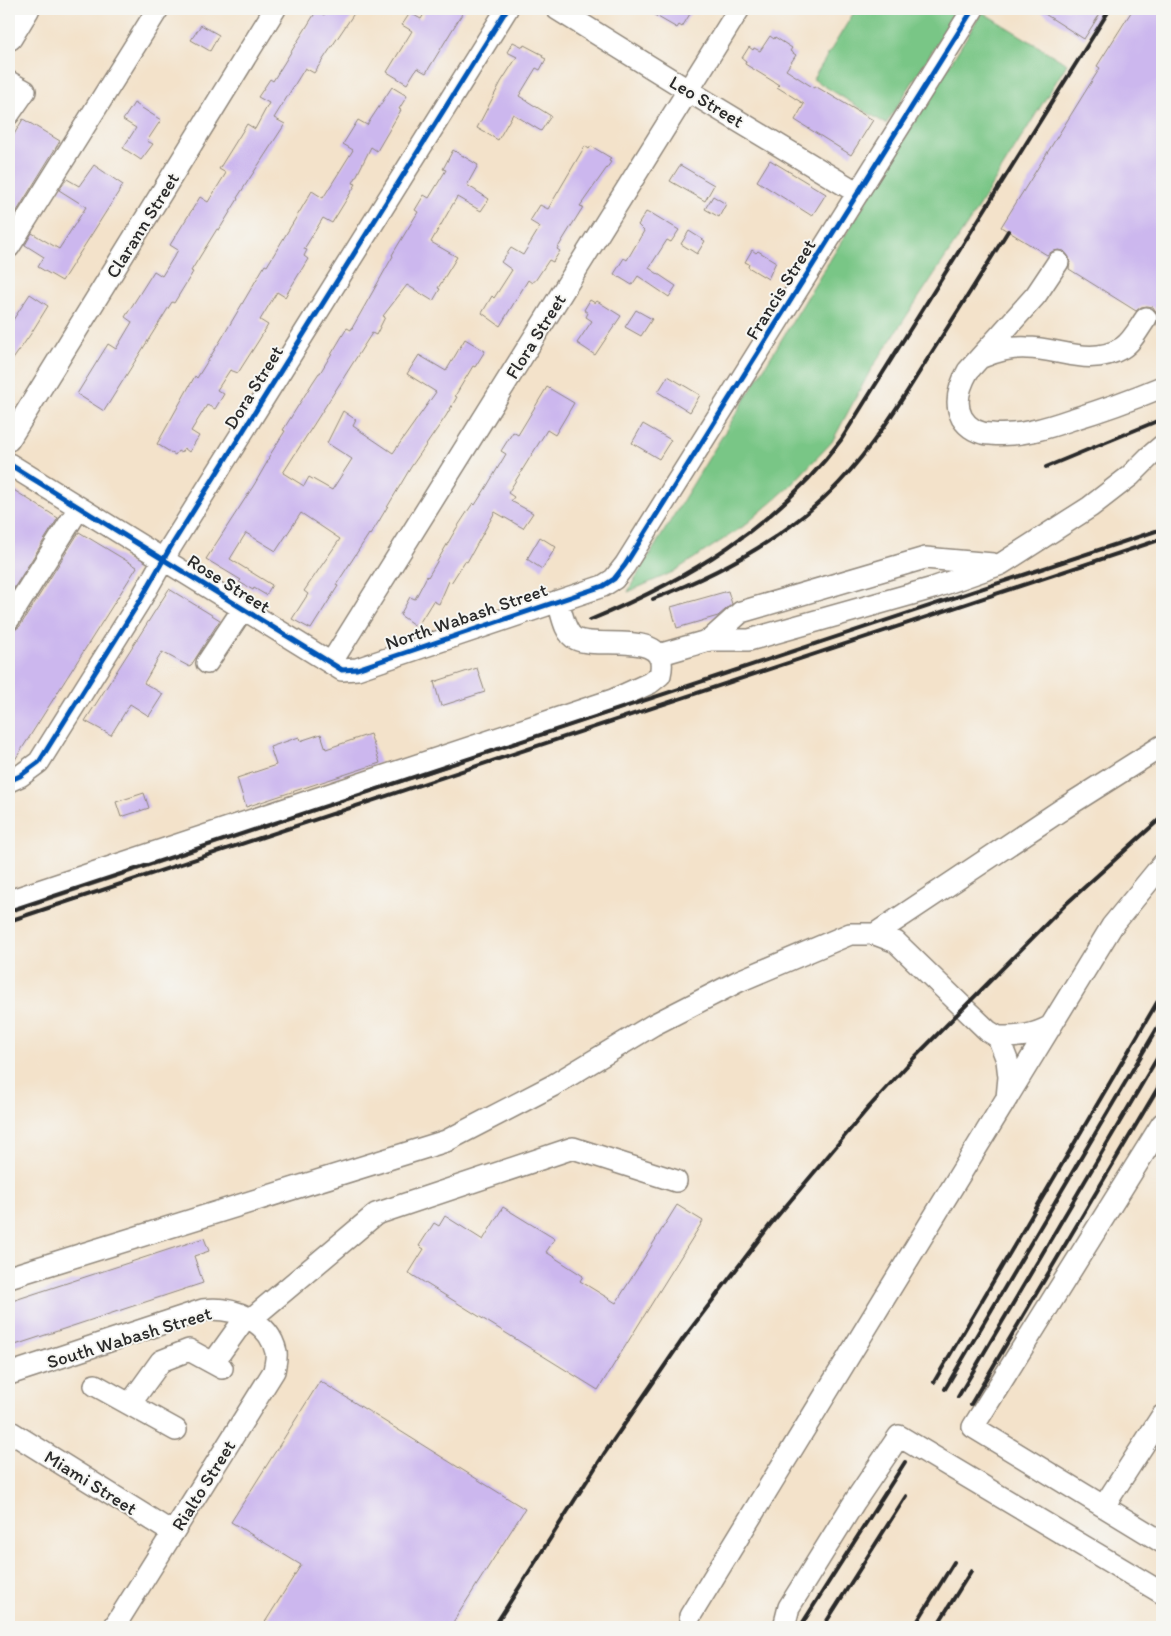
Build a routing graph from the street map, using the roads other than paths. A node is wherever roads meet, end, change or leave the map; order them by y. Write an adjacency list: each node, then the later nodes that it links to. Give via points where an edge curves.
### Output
1 (26, 9): 8 (main road)
2 (158, 9): 13 (street)
3 (275, 9): 18 (street, Clarann Street)
4 (507, 9): 22 (street, Dora Street)
5 (557, 9): 10 (street, Leo Street)
6 (739, 9): 10 (street, Flora Street)
7 (973, 9): 12 (street, Francis Street)
8 (9, 37)
9 (9, 82): 11 (street, via 25,91)
10 (688, 91): 12 (street, Leo Street); 31 (street, Flora Street)
11 (9, 114)
12 (858, 193): 24 (street, Francis Street, via 626,565)
13 (9, 247)
14 (1058, 262): 16 (street, via 1036,295)
15 (1146, 318): 16 (street, via 1129,342 1112,352 1081,357 1014,348)
16 (980, 358): 17 (street, via 963,379 958,404 968,425 978,432 991,434 1047,428 1122,404)
17 (1162, 386)
18 (9, 440)
19 (1162, 446): 23 (street, via 1090,508)
20 (9, 464): 21 (street, Rose Street)
21 (79, 508): 22 (street, Rose Street); 27 (street)
22 (164, 560): 26 (street, Rose Street); 33 (street, Dora Street, via 44,754)
23 (1001, 564): 28 (street, via 933,588 749,640); 28 (street, via 925,558 741,612)
24 (610, 582): 25 (street, North Wabash Street)
25 (558, 601): 29 (street, via 568,631 577,640 641,644); 31 (street, North Wabash Street, via 358,669 342,670)
26 (243, 609): 30 (street); 31 (street, Rose Street)
27 (9, 619)
28 (710, 640): 29 (street)
29 (658, 655): 35 (street, via 662,662 660,675 613,700)
30 (207, 663)
31 (331, 663)
32 (1162, 746): 36 (street)
33 (15, 778)
34 (1162, 865): 37 (street, via 1112,926)
35 (9, 901)
36 (874, 934): 38 (street, via 896,942); 42 (street, via 850,934 739,981 653,1025 552,1086 446,1141)
37 (1052, 1026): 38 (street, via 1022,1037); 39 (street)
38 (998, 1037): 39 (street, via 1009,1077)
39 (1008, 1098): 55 (street)
40 (1162, 1124): 51 (street, via 973,1427)
41 (676, 1182): 43 (street, via 573,1148 376,1214)
42 (9, 1277)
43 (249, 1318): 44 (street, South Wabash Street); 45 (street, South Wabash Street, via 228,1310 203,1310); 47 (street, via 217,1365 189,1350 161,1361)
44 (270, 1338): 52 (street, Rialto Street, via 276,1350 274,1371)
45 (9, 1374)
46 (95, 1385): 47 (street)
47 (130, 1404): 49 (street)
48 (1162, 1416): 51 (street)
49 (176, 1430)
50 (9, 1431): 52 (street, Miami Street)
51 (1104, 1506): 53 (street)
52 (173, 1533): 56 (street, Rialto Street)
53 (1162, 1542)
54 (1162, 1593): 57 (street, via 899,1436 789,1607)
55 (690, 1616)
56 (114, 1627)
57 (784, 1627)

